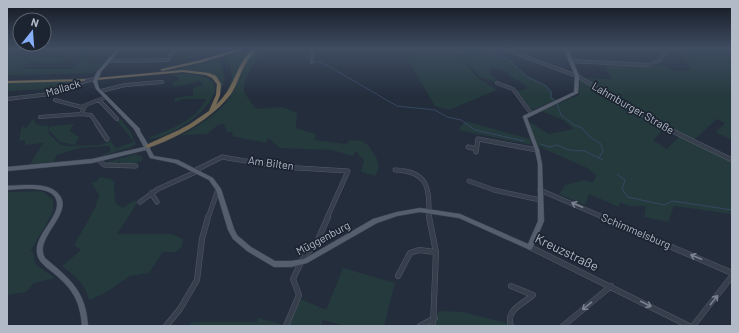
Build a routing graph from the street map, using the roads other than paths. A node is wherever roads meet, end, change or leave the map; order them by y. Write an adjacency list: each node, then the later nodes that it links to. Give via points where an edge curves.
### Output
1 (105, 65): 11 (main road, bridge)
2 (187, 65): 12 (highway, via 118,75)
3 (191, 65): 9 (highway)
4 (242, 65): 21 (highway, via 230,91)
5 (546, 65): 10 (street, Lahmburger Straße)
6 (572, 65): 10 (main road)
7 (639, 65): 8 (street)
8 (650, 65)
9 (131, 76): 12 (highway, via 85,80); 21 (highway, via 183,71 207,74 214,77 219,84 218,95)
10 (577, 76): 22 (main road, via 574,94); 31 (street, Lahmburger Straße, via 670,131)
11 (95, 80): 15 (main road, Müggenburg); 17 (street, Mallack, bridge, via 50,94)
12 (7, 81)
13 (162, 82): 15 (street, via 125,85)
14 (497, 83): 22 (street, via 513,89)
15 (101, 91): 16 (main road, Müggenburg)
16 (106, 97): 19 (street); 27 (main road, Müggenburg, via 136,128)
17 (7, 99)
18 (55, 100): 20 (street)
19 (99, 100): 20 (street); 25 (street)
20 (85, 106): 23 (street)
21 (211, 110): 27 (highway, via 195,123)
22 (531, 113): 29 (main road, via 525,118)
23 (81, 114): 24 (street); 26 (street, via 91,115)
24 (40, 117)
25 (117, 119)
26 (107, 139)
27 (147, 147): 30 (main road); 35 (main road, Müggenburg, via 150,156 176,161)
28 (468, 147): 29 (street, via 476,150 478,139)
29 (537, 150): 39 (main road)
30 (98, 160): 32 (street, via 104,165); 33 (main road)
31 (732, 160)
32 (136, 166)
33 (7, 169)
34 (394, 170): 44 (street, via 411,172 423,180 427,187)
35 (197, 171): 38 (main road, Müggenburg, via 211,179); 40 (street, Am Bilten); 47 (street, Am Bilten, via 222,157 281,167 348,171 316,244)
36 (469, 181): 41 (street, via 494,190)
37 (7, 188): 53 (main road, via 44,188 57,196 59,210 40,245 40,256 75,290 82,306)
38 (218, 189): 47 (main road, Müggenburg, via 231,230 240,243 274,264); 54 (street, via 202,239 197,280)
39 (540, 190): 41 (main road); 48 (street, Schimmelsburg, one-way to 39)
40 (151, 193): 42 (street, Am Bilten); 43 (street)
41 (540, 200): 45 (main road, via 540,225)
42 (140, 202)
43 (157, 202)
44 (430, 214): 45 (main road, Kreuzstraße, via 473,221); 46 (street); 47 (main road, Müggenburg, via 409,211 375,221)
45 (530, 246): 51 (street, Kreuzstraße)
46 (435, 252): 49 (street, via 419,250 410,253); 52 (street)
47 (301, 262): 55 (street, via 293,279 299,295)
48 (732, 273): 61 (street, one-way to 48)
49 (398, 276)
50 (511, 286): 58 (street, via 533,295 511,312)
51 (611, 286): 59 (street, one-way to 59); 60 (street, Kreuzstraße, one-way to 60)
52 (435, 318): 56 (street); 57 (street)
53 (83, 325)
54 (166, 326)
55 (286, 326)
56 (420, 326)
57 (433, 326)
58 (511, 326)
59 (563, 326)
60 (689, 326)
61 (693, 326)

